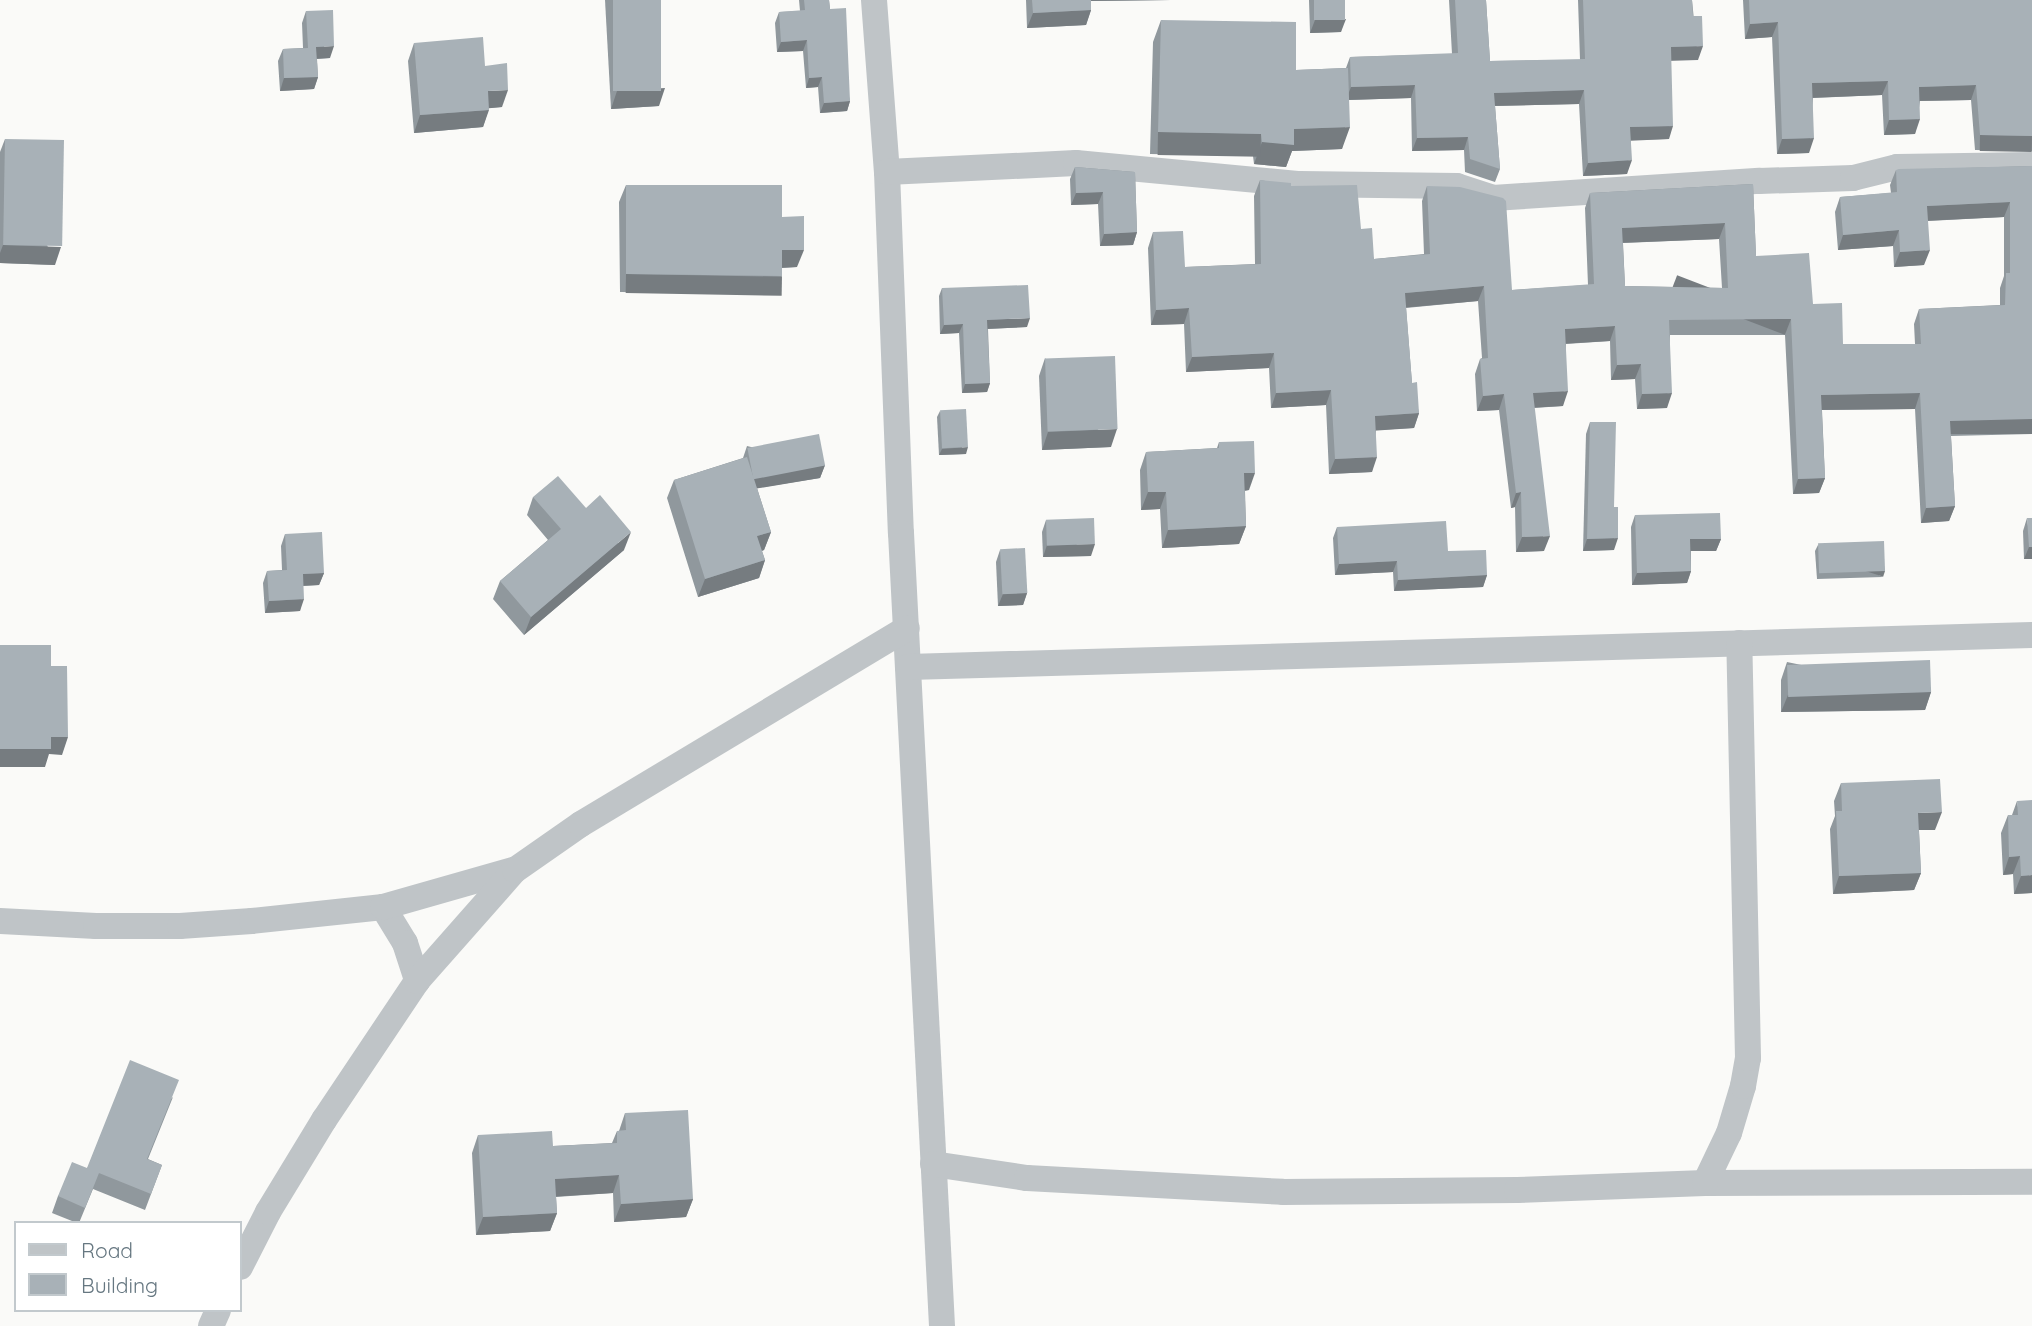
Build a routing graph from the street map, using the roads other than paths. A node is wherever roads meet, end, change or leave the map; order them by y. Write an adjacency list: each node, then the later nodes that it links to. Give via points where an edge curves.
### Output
1 (874, 0): 3 (street)
2 (2032, 165): 3 (street, via 1897,167 1853,178 1493,198 1457,186 1300,184 1076,163)
3 (887, 172): 4 (street)
4 (906, 628): 7 (street); 8 (street, via 581,824)
5 (2032, 635): 6 (street)
6 (1739, 643): 7 (street); 14 (street, via 1748,1058 1729,1132)
7 (908, 667): 12 (street)
8 (515, 870): 9 (street); 11 (street)
9 (383, 907): 10 (street, via 180,926 53,926); 11 (street, via 405,943)
10 (0, 921)
11 (417, 981): 15 (street, via 324,1120)
12 (933, 1164): 14 (street, via 1027,1178 1283,1192); 16 (street)
13 (2032, 1182): 14 (street)
14 (1705, 1183)
15 (242, 1263)
16 (942, 1326)

